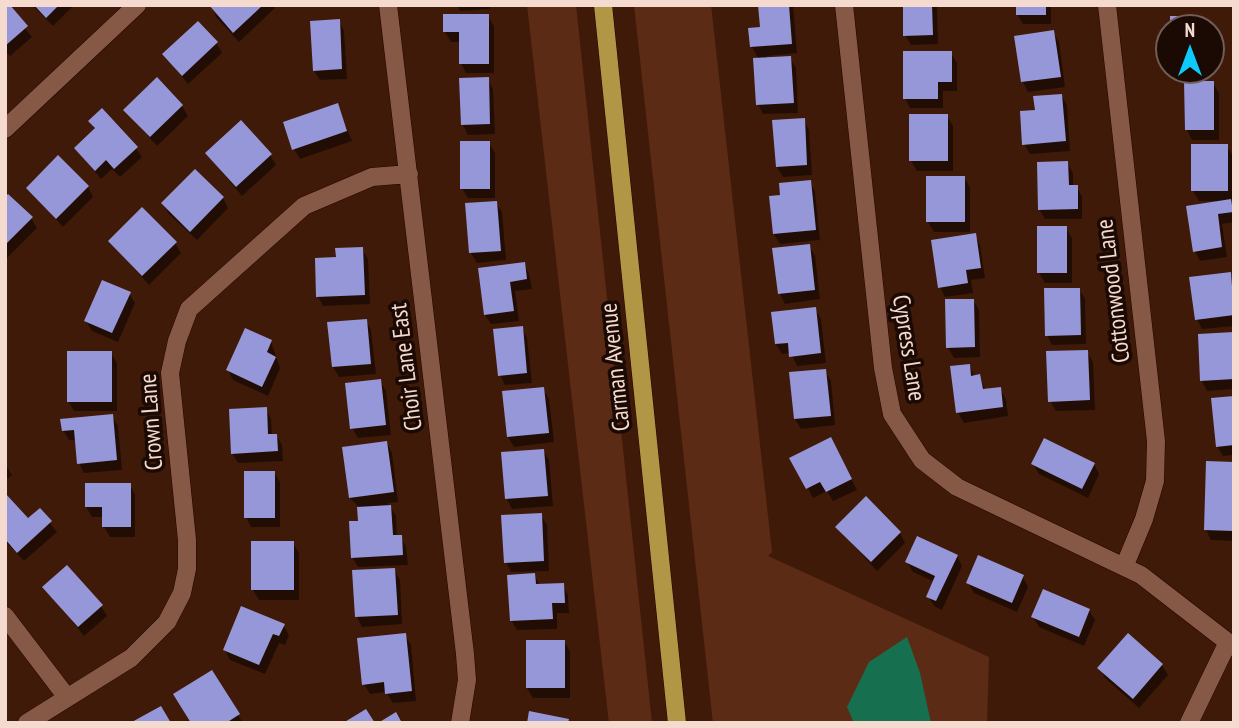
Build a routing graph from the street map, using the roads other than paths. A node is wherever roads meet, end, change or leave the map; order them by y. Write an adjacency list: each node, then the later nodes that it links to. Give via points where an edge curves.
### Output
1 (137, 5): 6 (street)
2 (388, 5): 7 (street, Choir Lane East)
3 (603, 5): 14 (main road, Carman Avenue)
4 (844, 5): 8 (street, Cypress Lane, via 883,368 892,414 922,460 957,487)
5 (1107, 5): 8 (street, Cottonwood Lane, via 1156,440 1155,481)
6 (5, 129)
7 (409, 174): 11 (street, Crown Lane, via 372,177 304,206 189,309 170,373 187,540 182,593 167,622 146,646); 13 (street, Choir Lane East, via 465,654 467,680)
8 (1124, 567): 10 (street, Cypress Lane)
9 (5, 616): 11 (street)
10 (1231, 644): 15 (street)
11 (66, 696): 12 (street, Crown Lane)
12 (27, 723)
13 (460, 723)
14 (677, 723)
15 (1189, 723)

